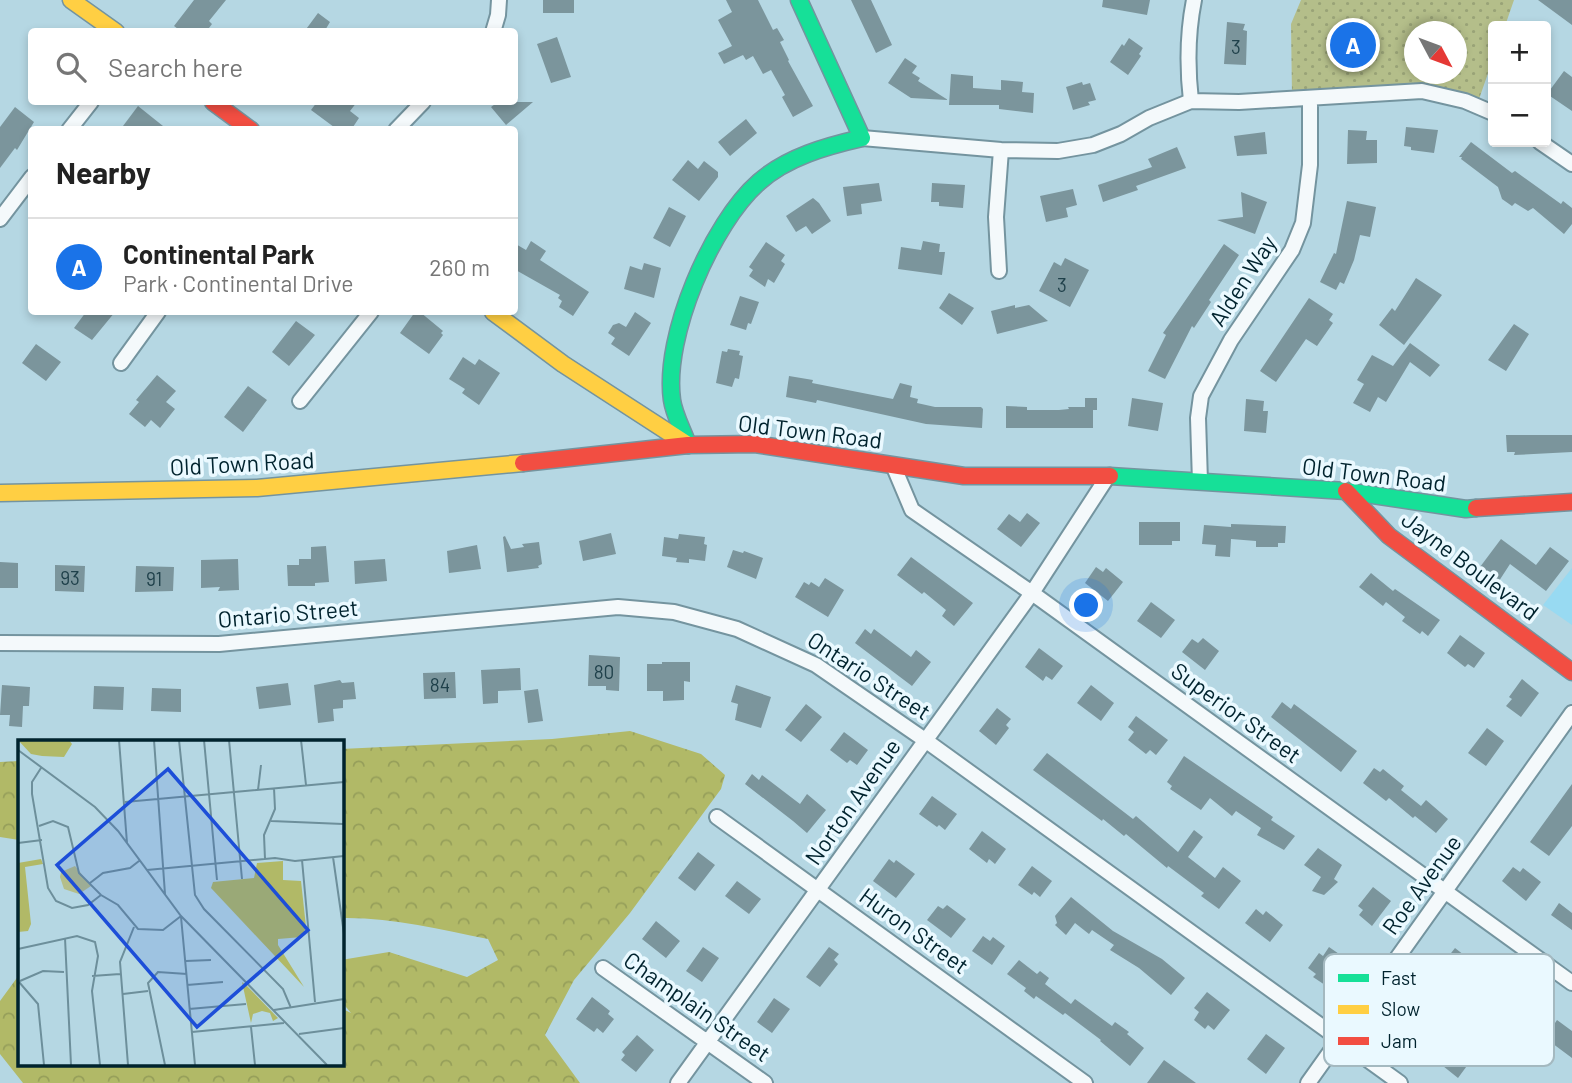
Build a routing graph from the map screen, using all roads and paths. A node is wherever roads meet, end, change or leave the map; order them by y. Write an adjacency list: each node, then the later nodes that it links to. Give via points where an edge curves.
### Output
1 (71, 0): 5 (main road)
2 (499, 0): 6 (street)
3 (799, 0): 16 (main road)
4 (1194, 0): 8 (street, via 1186,64)
5 (110, 28)
6 (494, 28)
7 (1310, 98): 8 (street); 12 (street, via 1422,92); 31 (street, Alden Way, via 1310,165 1303,223 1292,250 1231,341 1201,396)
8 (1191, 101): 18 (street, via 1093,145 1058,151)
9 (89, 105): 13 (street)
10 (217, 105): 14 (main road)
11 (421, 105): 15 (street)
12 (1488, 111)
13 (72, 126)
14 (246, 126)
15 (400, 126)
16 (862, 138): 18 (street); 28 (main road, via 825,146 779,167 757,183 730,215 696,279 674,358 672,398)
17 (1547, 147): 19 (street)
18 (1001, 150): 22 (street, via 996,217)
19 (1572, 164)
20 (28, 182): 21 (street)
21 (0, 219)
22 (999, 271)
23 (156, 315): 26 (street)
24 (369, 315): 27 (street)
25 (498, 315): 28 (main road)
26 (121, 363)
27 (300, 401)
28 (688, 445): 29 (main road, Old Town Road, via 755,444); 33 (main road, Old Town Road, via 257,488)
29 (893, 464): 30 (main road, Old Town Road, via 964,475); 35 (street, Superior Street, via 912,510)
30 (1108, 476): 31 (main road, Old Town Road); 35 (street, Norton Avenue)
31 (1200, 482): 32 (main road, Old Town Road)
32 (1346, 491): 34 (main road, Old Town Road, via 1465,509); 37 (main road, Jayne Boulevard, via 1389,536)
33 (0, 493)
34 (1572, 502)
35 (1031, 593): 39 (street, Norton Avenue); 42 (street, Superior Street)
36 (0, 643): 39 (street, Ontario Street, via 219,644 618,607 674,611 737,629 816,665)
37 (1572, 672)
38 (1572, 713): 42 (street, Roe Avenue)
39 (925, 740): 41 (street, Norton Avenue); 48 (street, Ontario Street)
40 (716, 817): 41 (street, Huron Street)
41 (818, 889): 49 (street, Norton Avenue); 54 (street, Huron Street)
42 (1446, 892): 43 (street, Roe Avenue); 44 (street, Superior Street)
43 (1401, 954)
44 (1532, 954)
45 (603, 968): 49 (street, Champlain Street)
46 (1554, 970): 47 (street, Superior Street)
47 (1572, 983)
48 (1324, 1027)
49 (707, 1042): 52 (street, Norton Avenue); 53 (street, Champlain Street)
50 (1324, 1061): 55 (street, Roe Avenue)
51 (1377, 1066): 56 (street, Ontario Street)
52 (678, 1083)
53 (765, 1083)
54 (1085, 1083)
55 (1308, 1083)
56 (1400, 1083)

